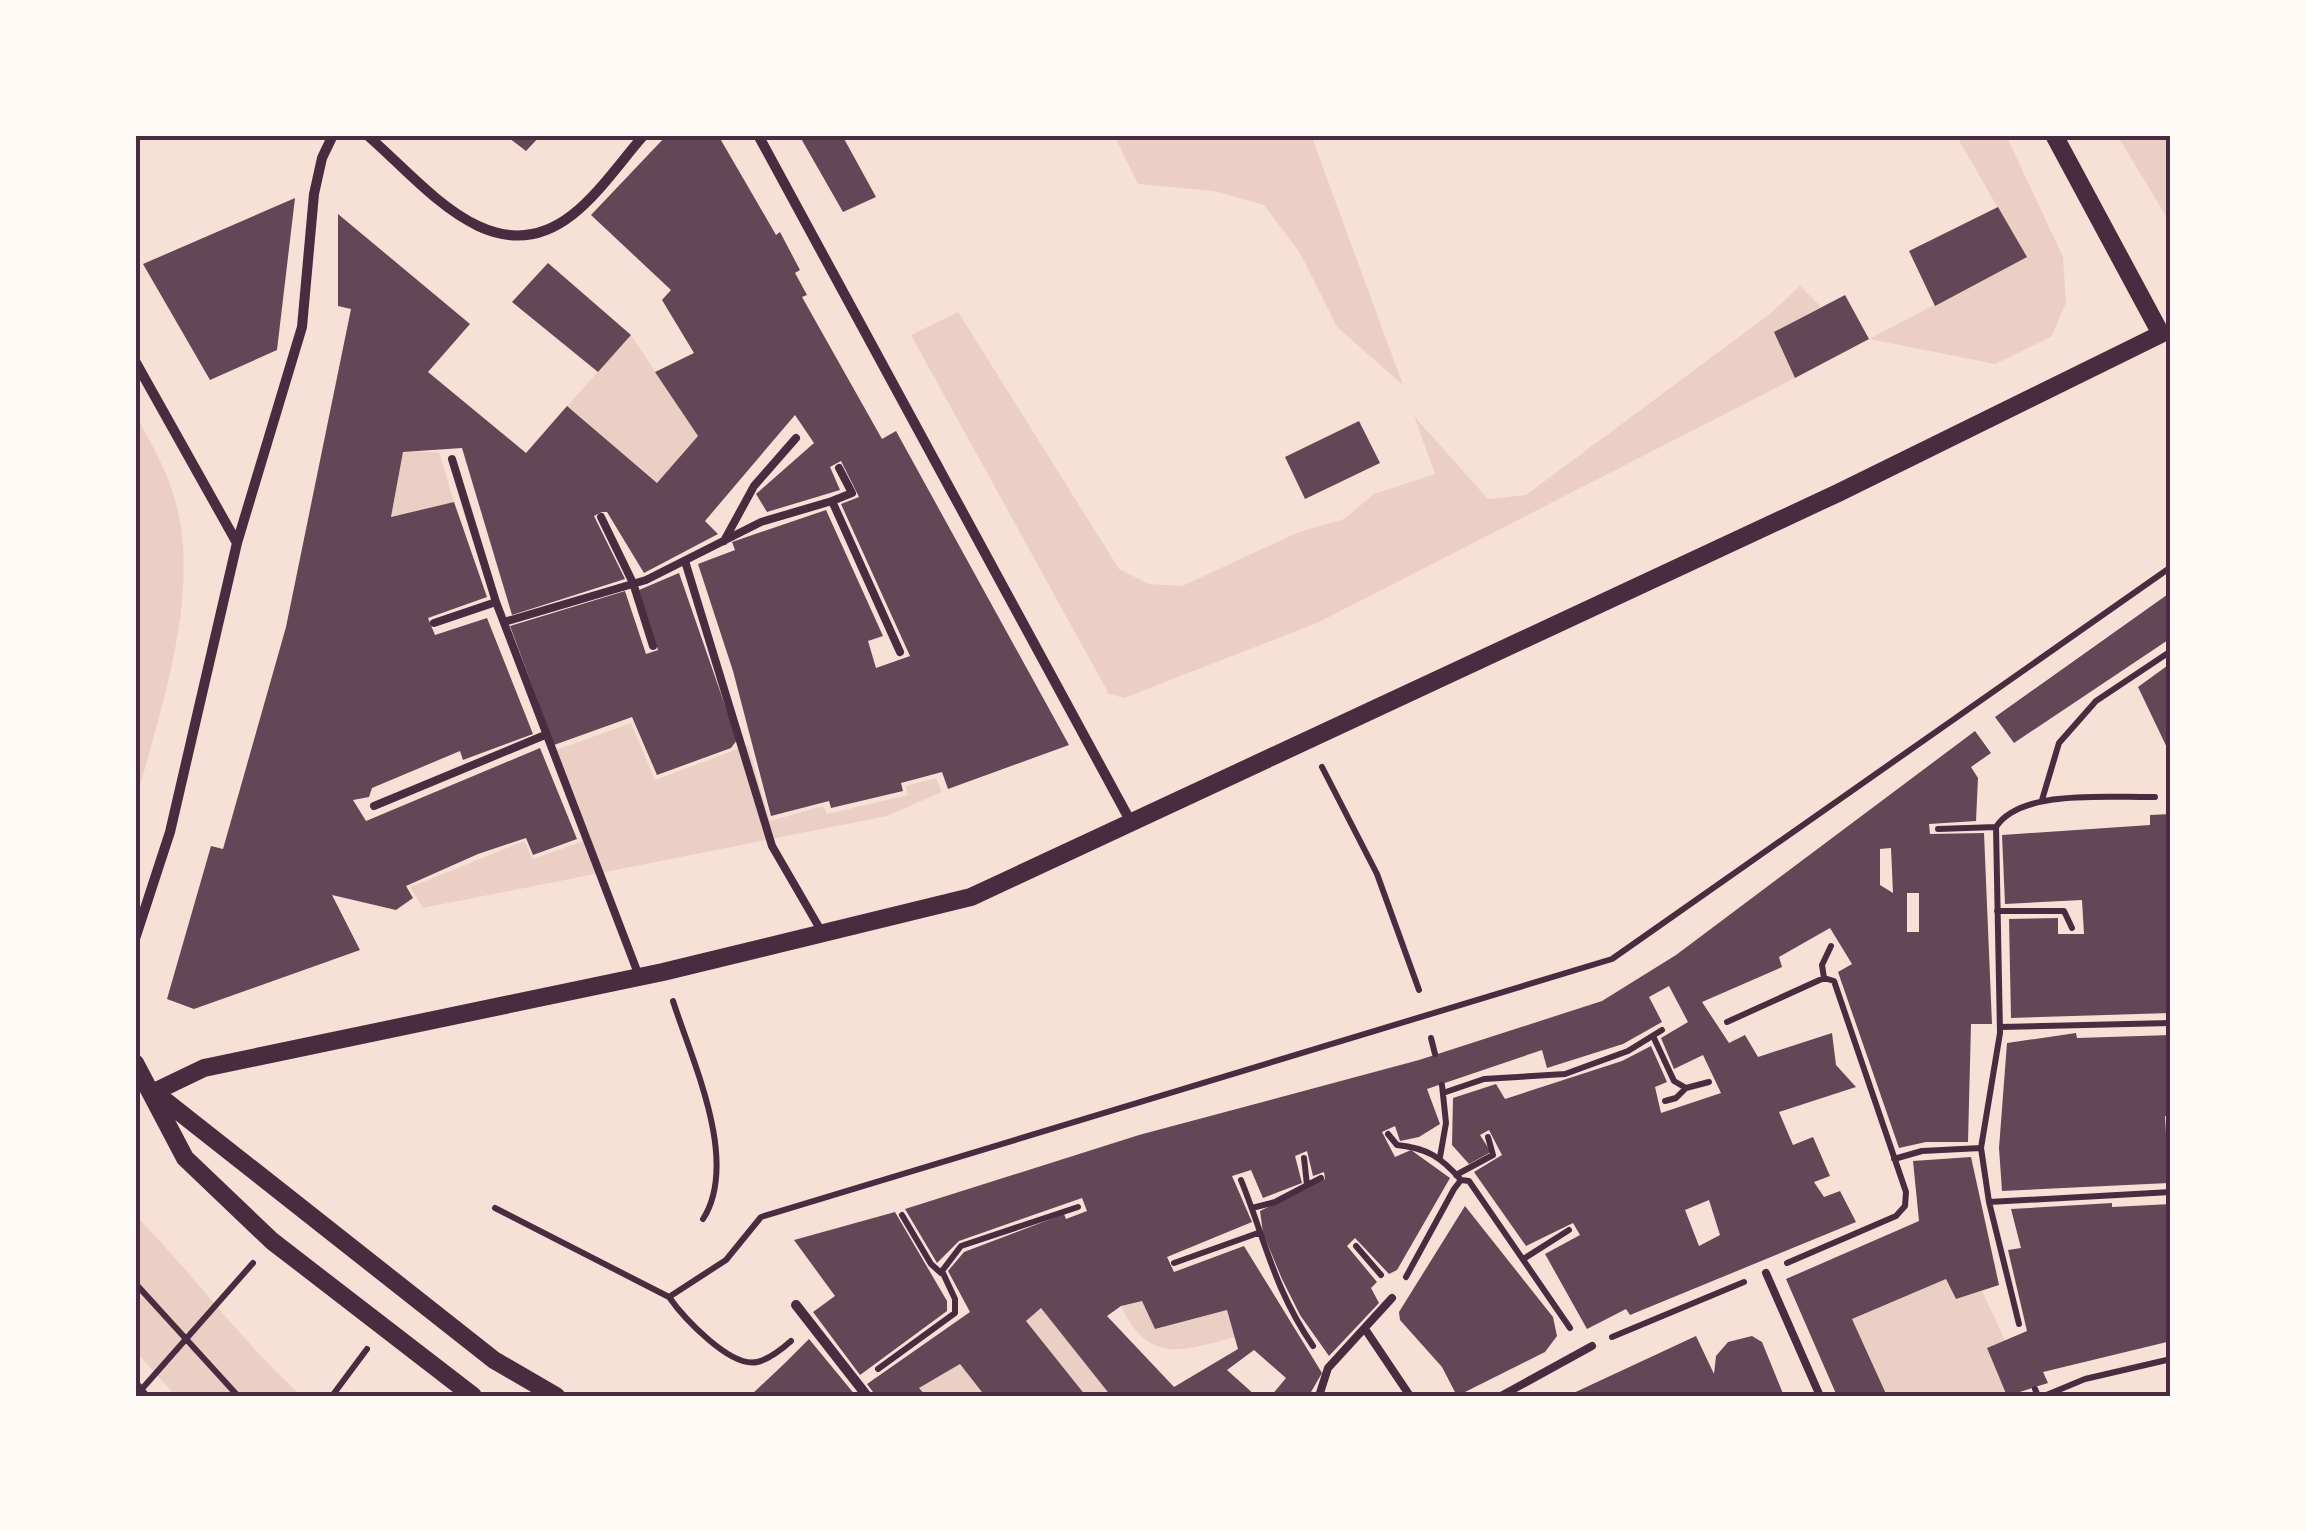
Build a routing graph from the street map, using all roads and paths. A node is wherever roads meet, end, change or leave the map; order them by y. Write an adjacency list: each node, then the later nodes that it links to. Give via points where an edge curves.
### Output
1 (333, 135): 14 (street, via 314,194 302,327)
2 (366, 135): 3 (street, via 474,227 522,238 574,214)
3 (644, 135)
4 (758, 135): 29 (street)
5 (2054, 135): 6 (street)
6 (2166, 330): 25 (street)
7 (135, 361): 14 (street)
8 (796, 438): 13 (lane, via 754,486)
9 (452, 459): 18 (lane)
10 (840, 468): 11 (lane, via 852,493)
11 (832, 500): 13 (lane); 23 (lane)
12 (601, 518): 17 (lane)
13 (724, 541): 15 (lane)
14 (237, 543): 35 (street, via 170,832)
15 (685, 561): 17 (lane); 34 (lane, via 772,846)
16 (2171, 567): 79 (path, via 1612,959 761,1217 726,1260)
17 (633, 584): 19 (lane); 21 (lane)
18 (496, 602): 19 (lane); 20 (lane)
19 (504, 622): 24 (lane)
20 (434, 623)
21 (653, 646)
22 (2171, 651): 27 (path, via 2096,700 2059,743)
23 (900, 652)
24 (544, 735): 28 (lane); 38 (lane)
25 (1312, 740): 29 (street); 40 (path, via 1384,892)
26 (2156, 796): 27 (path)
27 (2042, 800): 30 (path, via 2003,816)
28 (374, 806)
29 (1132, 824): 34 (street, via 970,897)
30 (1996, 827): 31 (path); 32 (path)
31 (1938, 829)
32 (1997, 911): 33 (path, via 2064,911); 43 (path)
33 (2072, 928)
34 (824, 934): 37 (street)
35 (135, 939)
36 (1831, 946): 39 (path)
37 (664, 972): 38 (street); 69 (path, via 714,1136 717,1183)
38 (640, 976): 51 (street, via 204,1068)
39 (1824, 978): 41 (path); 58 (path, via 1836,986)
40 (1419, 990)
41 (1727, 1022)
42 (2171, 1023): 43 (path)
43 (2000, 1027): 55 (path)
44 (1662, 1030): 45 (path)
45 (1652, 1036): 50 (path, via 1674,1081); 57 (path, via 1565,1074 1443,1088)
46 (1431, 1038): 47 (path)
47 (1435, 1054)
48 (135, 1063): 51 (street)
49 (1709, 1082): 50 (path)
50 (1686, 1088): 52 (path)
51 (144, 1092): 72 (street, via 185,1158); 97 (street, via 465,1338)
52 (1665, 1101)
53 (1388, 1134): 57 (path, via 1396,1145 1419,1146)
54 (1488, 1137): 60 (path, via 1493,1155)
55 (1981, 1148): 58 (path); 64 (path)
56 (1304, 1158): 62 (path)
57 (1440, 1158): 60 (path)
58 (1894, 1158): 76 (path, via 1906,1192 1901,1212)
59 (1321, 1178): 62 (path)
60 (1458, 1178): 74 (path, via 1468,1181); 80 (path)
61 (1242, 1180): 67 (path)
62 (1307, 1185): 67 (path)
63 (2171, 1192): 64 (path)
64 (1989, 1202): 83 (path)
65 (1078, 1207): 77 (path, via 961,1246)
66 (496, 1208): 79 (path)
67 (1252, 1208): 71 (path)
68 (902, 1215): 77 (path)
69 (704, 1218)
70 (1570, 1230): 74 (path)
71 (1258, 1233): 75 (path); 89 (path, via 1289,1310)
72 (272, 1241): 84 (street); 86 (path)
73 (1356, 1246): 80 (path)
74 (1524, 1258): 87 (path, via 1579,1341)
75 (1174, 1262)
76 (1766, 1273): 87 (path); 102 (lane)
77 (942, 1274): 91 (path, via 955,1313)
78 (135, 1283): 86 (path)
79 (669, 1297): 82 (path, via 692,1324 746,1363 777,1354)
80 (1392, 1298): 85 (lane)
81 (796, 1305): 82 (street)
82 (810, 1323): 91 (street)
83 (2020, 1324)
84 (380, 1326): 95 (path); 96 (street)
85 (1364, 1329): 89 (lane); 100 (lane)
86 (188, 1342): 92 (path); 94 (path)
87 (1592, 1346): 101 (lane)
88 (2171, 1359): 93 (path)
89 (1328, 1368): 99 (lane)
90 (135, 1381): 92 (path)
91 (856, 1384): 98 (street)
92 (144, 1393)
93 (2039, 1394)
94 (238, 1396)
95 (332, 1396)
96 (473, 1396)
97 (556, 1396)
98 (867, 1396)
99 (1319, 1396)
100 (1410, 1396)
101 (1501, 1396)
102 (1820, 1396)

